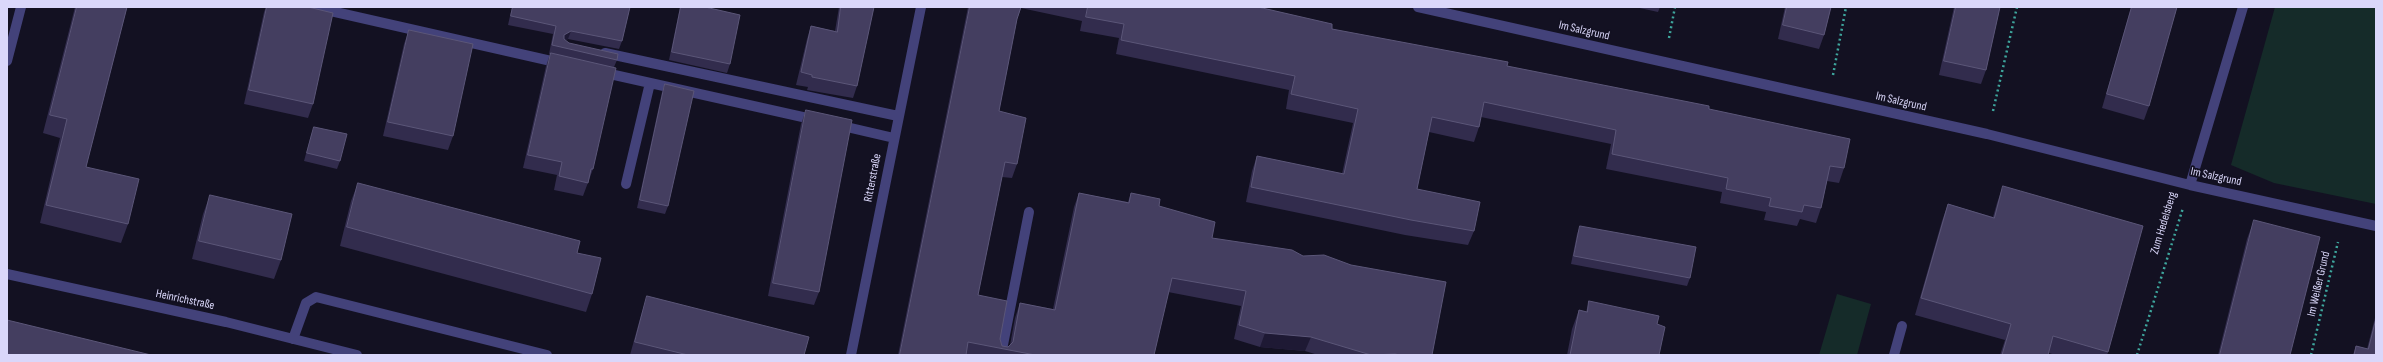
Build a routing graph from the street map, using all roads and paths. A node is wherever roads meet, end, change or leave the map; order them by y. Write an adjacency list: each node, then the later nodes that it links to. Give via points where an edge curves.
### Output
1 (21, 7): 10 (street)
2 (313, 7): 12 (street)
3 (921, 7): 16 (street, Ritterstraße)
4 (1418, 7): 11 (street, Im Salzgrund)
5 (1675, 7): 11 (path)
6 (1846, 7): 15 (path)
7 (2017, 7): 17 (path)
8 (2243, 7): 20 (street, Zum Hedelsberg)
9 (598, 52): 16 (street)
10 (7, 61)
11 (1664, 62): 15 (street, Im Salzgrund)
12 (574, 66)
13 (589, 69): 14 (street)
14 (650, 83): 18 (street); 19 (street)
15 (1828, 99): 17 (street, Im Salzgrund)
16 (898, 116): 18 (street, Ritterstraße)
17 (1987, 134): 20 (street, Im Salzgrund)
18 (894, 138): 29 (street, Ritterstraße)
19 (626, 184)
20 (2190, 185): 22 (street, Im Salzgrund); 32 (path, Zum Hedelsberg)
21 (1029, 212): 30 (street)
22 (2344, 218): 23 (street, Im Salzgrund); 33 (path, Im Weißer Grund)
23 (2376, 226)
24 (7, 274): 26 (street, Heinrichstraße)
25 (1902, 326): 31 (street)
26 (293, 339): 27 (street, Heinrichstraße); 28 (street, via 306,303 316,297)
27 (357, 355)
28 (547, 355)
29 (851, 355)
30 (1002, 355)
31 (1894, 355)
32 (2137, 355)
33 (2311, 355)

